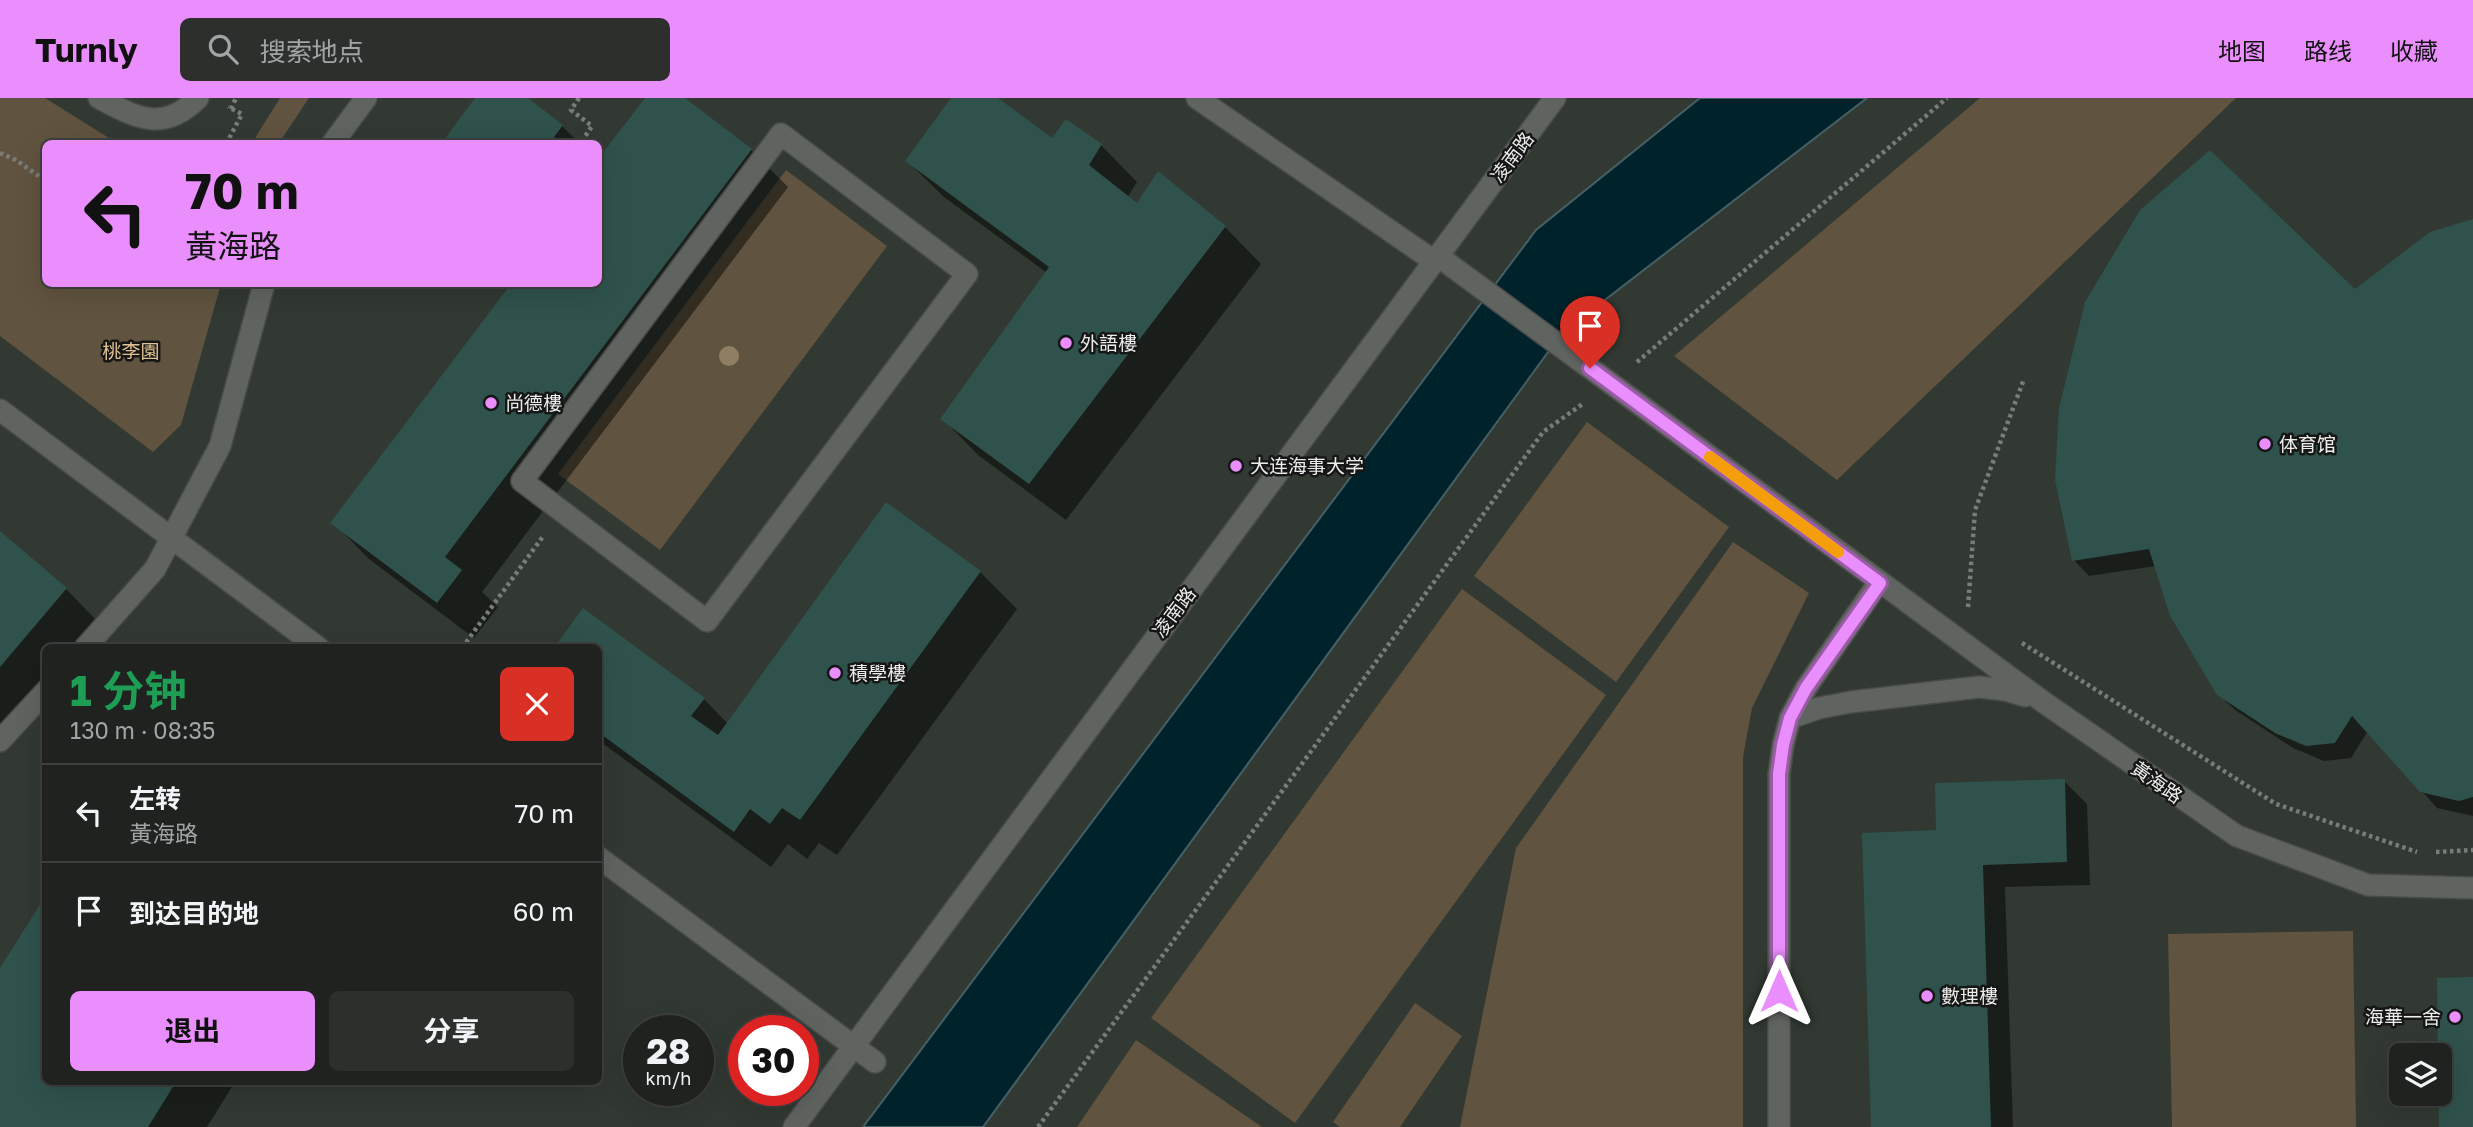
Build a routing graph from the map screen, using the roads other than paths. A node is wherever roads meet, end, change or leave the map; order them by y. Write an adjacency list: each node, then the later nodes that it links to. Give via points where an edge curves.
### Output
1 (99, 98): 2 (street, via 151,120 186,110)
2 (198, 98)
3 (366, 98): 6 (street)
4 (1197, 98): 7 (street)
5 (1555, 98): 7 (street, 凌南路)
6 (335, 140)
7 (1436, 259): 12 (street, 黃海路); 21 (street, 凌南路)
8 (263, 287): 11 (street, via 220,446)
9 (0, 410): 11 (street)
10 (561, 511): 10 (street, via 522,481 781,134 967,274 707,621)
11 (172, 538): 13 (street, via 156,569); 14 (street)
12 (1880, 583): 16 (street, 黃海路); 17 (street)
13 (89, 644)
14 (314, 644)
15 (42, 695): 18 (street)
16 (2042, 701): 17 (street, via 1979,687 1851,702); 20 (street, 黃海路, via 2237,836 2368,885)
17 (1790, 718): 24 (street, via 1779,774)
18 (0, 741)
19 (602, 860): 21 (street)
20 (2473, 888)
21 (853, 1045): 22 (street); 23 (street, 凌南路)
22 (875, 1062)
23 (794, 1127)
24 (1779, 1127)

